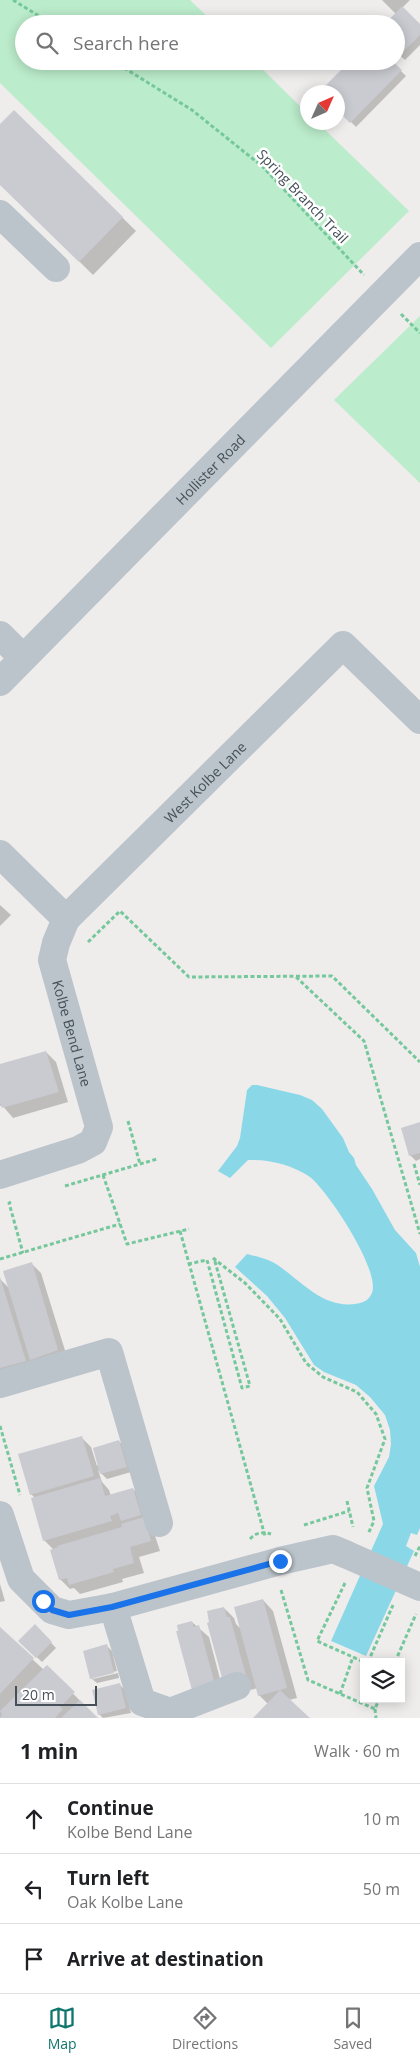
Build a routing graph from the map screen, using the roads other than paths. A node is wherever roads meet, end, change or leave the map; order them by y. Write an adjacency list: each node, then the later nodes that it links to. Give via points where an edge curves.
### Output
1 (0, 214): 3 (street)
2 (420, 256): 5 (street, Hollister Road)
3 (56, 268)
4 (0, 635): 5 (street)
5 (23, 658): 6 (street, Hollister Road)
6 (0, 682)
7 (420, 720): 9 (street, West Kolbe Lane, via 343,645)
8 (0, 854): 9 (street)
9 (66, 919): 10 (street, Kolbe Bend Lane, via 52,960 99,1127 93,1142 78,1150)
10 (0, 1175)
11 (0, 1384): 12 (street, via 119,1349)
12 (159, 1522)
13 (2, 1530): 15 (street, via 21,1579 52,1610 69,1615)
14 (419, 1599): 15 (street, bridge, via 346,1567 333,1549)
15 (112, 1607): 17 (street, via 142,1702)
16 (237, 1686): 17 (street)
17 (175, 1715)

